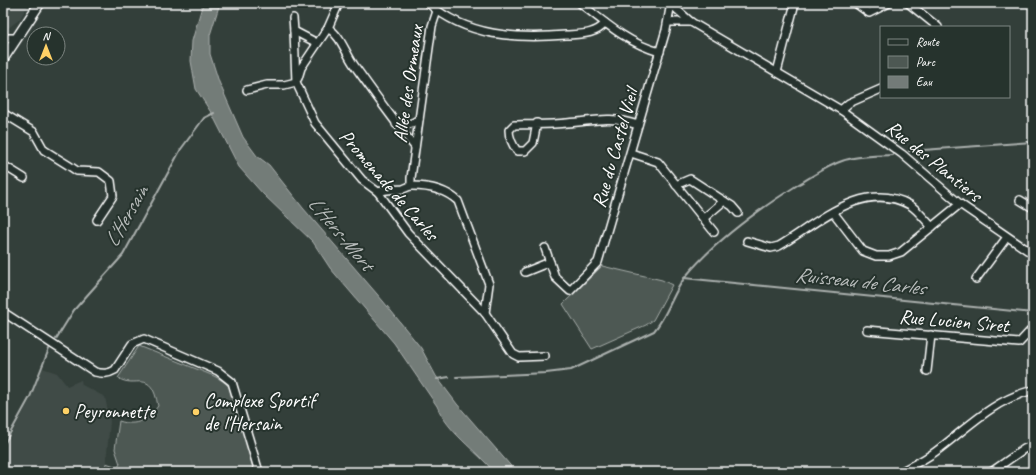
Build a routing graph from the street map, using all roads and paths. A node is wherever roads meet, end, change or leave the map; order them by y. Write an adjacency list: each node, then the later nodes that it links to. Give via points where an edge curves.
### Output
1 (40, 3): 19 (main road)
2 (339, 3): 16 (street)
3 (428, 3): 10 (street)
4 (580, 3): 14 (street)
5 (796, 3): 23 (street)
6 (855, 3): 7 (street, via 869,13)
7 (890, 3)
8 (908, 3): 15 (street)
9 (671, 5): 12 (street, Rue du Castel Vieil); 13 (street, Rue des Plantiers)
10 (437, 11): 14 (street, via 466,26 510,37 589,33); 29 (street, Allée des Ormeaux, via 432,26)
11 (293, 18): 17 (street)
12 (668, 22): 13 (street); 21 (street, Rue du Castel Vieil)
13 (691, 22): 23 (street, Rue des Plantiers)
14 (605, 23): 21 (street, via 631,40)
15 (937, 26)
16 (328, 28): 20 (street); 31 (street, via 335,32 353,63)
17 (294, 31): 20 (street); 24 (street)
18 (3, 38): 19 (street)
19 (16, 40): 22 (main road)
20 (317, 43): 24 (street)
21 (660, 52): 32 (street, Rue du Castel Vieil)
22 (3, 59)
23 (777, 72): 27 (street, Rue des Plantiers)
24 (296, 82): 26 (street); 39 (street, Promenade de Carles, via 315,123 362,180)
25 (880, 89): 27 (street, via 849,103)
26 (247, 90)
27 (841, 110): 42 (street, Rue des Plantiers, via 902,154)
28 (3, 113): 47 (street, via 34,132 44,150 77,171 99,172 111,181 113,196)
29 (419, 119): 31 (street, via 406,125); 33 (street, Allée des Ormeaux)
30 (537, 123): 30 (street, via 514,125 509,130 512,145 517,151 525,151 533,144); 32 (street, via 621,119)
31 (396, 124): 33 (street)
32 (638, 125): 34 (street, Rue du Castel Vieil)
33 (415, 147): 38 (street, Allée des Ormeaux)
34 (631, 153): 37 (street, via 658,162); 54 (street, Rue du Castel Vieil, via 598,262 570,291 555,277)
35 (3, 165): 36 (street)
36 (24, 178)
37 (676, 184): 41 (street, via 690,179); 46 (street)
38 (411, 186): 39 (street); 57 (street, via 441,189 458,201 489,284)
39 (378, 192): 58 (street, Promenade de Carles, via 408,233)
40 (1020, 200): 43 (street)
41 (724, 201): 44 (street); 46 (street)
42 (960, 204): 48 (street); 50 (street, Rue des Plantiers)
43 (1033, 208)
44 (738, 212)
45 (833, 212): 48 (street, via 857,200 878,196 911,206); 48 (street, via 858,247 863,252 876,256 889,256 901,252); 51 (street, via 779,246 771,248)
46 (704, 218): 49 (street)
47 (97, 220)
48 (932, 227)
49 (714, 232)
50 (1007, 237): 53 (street, Rue des Plantiers); 56 (street)
51 (747, 241)
52 (546, 248): 54 (street)
53 (1033, 254)
54 (550, 262): 55 (street)
55 (525, 272)
56 (976, 279)
57 (487, 296): 58 (street); 60 (street)
58 (472, 300): 60 (street, Promenade de Carles)
59 (3, 312): 68 (street, via 95,372 106,373 115,370 132,344 144,339 223,374 235,387)
60 (485, 312): 64 (street, Promenade de Carles, via 513,354 519,357)
61 (1033, 328): 63 (street, Rue Lucien Siret, via 1019,342)
62 (867, 330): 63 (street, Rue Lucien Siret)
63 (931, 335): 65 (street)
64 (546, 356)
65 (927, 371)
66 (1033, 390): 69 (street, via 1015,394 997,403 934,453)
67 (1033, 445): 70 (street, via 1024,448)
68 (260, 472)
69 (900, 472)
70 (991, 472)

